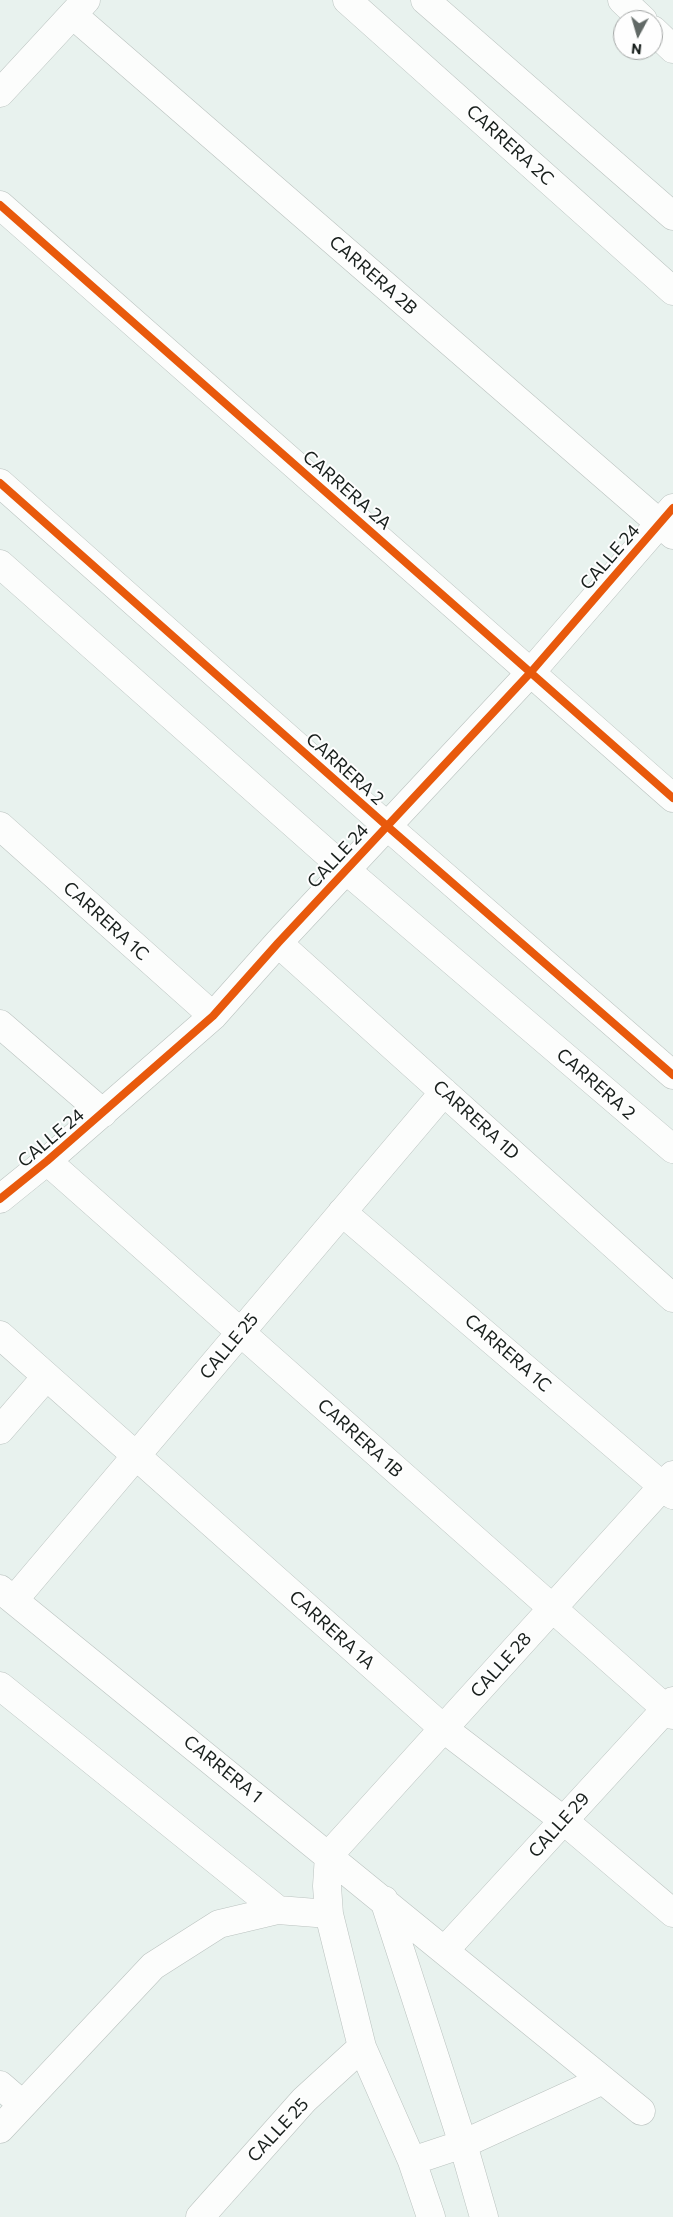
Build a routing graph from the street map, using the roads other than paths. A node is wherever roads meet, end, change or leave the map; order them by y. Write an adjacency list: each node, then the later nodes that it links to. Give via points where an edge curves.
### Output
1 (347, 0): 11 (street, CARRERA 2C)
2 (425, 0): 10 (street)
3 (622, 0): 5 (street)
4 (80, 8): 8 (street); 13 (street, CARRERA 2B)
5 (632, 10)
6 (663, 40): 7 (street)
7 (673, 49)
8 (0, 93)
9 (0, 205): 15 (street, CARRERA 2A)
10 (673, 216)
11 (673, 291)
12 (0, 482): 18 (street, CARRERA 2)
13 (668, 522): 15 (street, CALLE 24)
14 (0, 564): 19 (street, CARRERA 2)
15 (531, 672): 16 (street, CARRERA 2A); 18 (street, CALLE 24)
16 (673, 798)
17 (0, 826): 21 (street, CARRERA 1C)
18 (387, 826): 19 (street, CALLE 24); 23 (street, CARRERA 2)
19 (346, 870): 20 (street, CALLE 24); 26 (street, CARRERA 2)
20 (278, 943): 21 (street, CALLE 24); 24 (street, CARRERA 1D)
21 (213, 1016): 25 (street, CALLE 24)
22 (0, 1024): 25 (street)
23 (673, 1075)
24 (444, 1092): 29 (street, CALLE 25); 30 (street, CARRERA 1D)
25 (103, 1113): 27 (street, CALLE 24)
26 (673, 1149)
27 (47, 1161): 28 (street, CALLE 24); 31 (street, CARRERA 1B)
28 (0, 1199)
29 (342, 1212): 31 (street, CALLE 25); 36 (street, CARRERA 1C)
30 (673, 1298)
31 (240, 1332): 35 (street, CALLE 25); 38 (street, CARRERA 1B)
32 (0, 1336): 33 (street, CARRERA 1A)
33 (46, 1377): 34 (street); 35 (street, CARRERA 1A)
34 (0, 1430)
35 (136, 1456): 37 (street, CALLE 25); 41 (street, CARRERA 1A)
36 (670, 1485): 38 (street, CALLE 28)
37 (7, 1595): 43 (street, CARRERA 1)
38 (552, 1609): 40 (street, CARRERA 1B); 41 (street, CALLE 28)
39 (0, 1686): 45 (street)
40 (671, 1709): 42 (street, CALLE 29)
41 (444, 1729): 42 (street, CARRERA 1A); 43 (street, CALLE 28)
42 (563, 1820): 46 (street, CARRERA 1A); 48 (street, CALLE 29)
43 (329, 1855): 44 (street, CARRERA 1); 47 (street)
44 (384, 1900): 48 (street, CARRERA 1); 55 (street)
45 (278, 1910): 47 (street); 52 (street, via 219,1924 153,1966)
46 (673, 1913)
47 (328, 1914): 49 (street)
48 (445, 1950): 50 (street, CARRERA 1)
49 (362, 2047): 56 (street); 57 (street, CALLE 25, via 304,2100)
50 (603, 2080): 53 (street, CARRERA 1); 55 (street)
51 (0, 2085): 52 (street)
52 (22, 2104): 54 (street)
53 (641, 2111)
54 (0, 2129)
55 (463, 2144): 56 (street); 59 (street)
56 (412, 2161): 58 (street)
57 (200, 2217)
58 (431, 2217)
59 (484, 2217)

